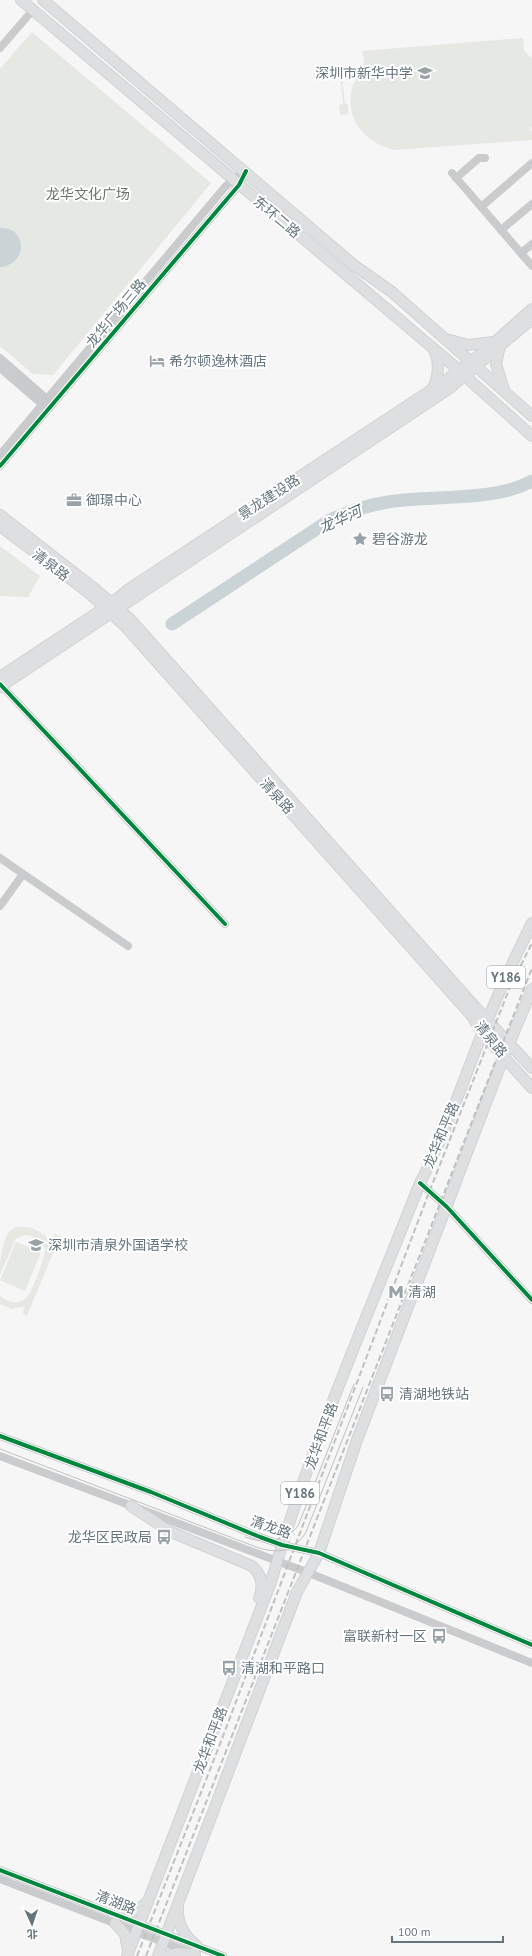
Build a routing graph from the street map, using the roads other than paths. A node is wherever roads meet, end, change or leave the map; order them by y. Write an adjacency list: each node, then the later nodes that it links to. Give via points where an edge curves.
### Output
1 (21, 0): 3 (main road, 东环二路)
2 (43, 0): 7 (main road, 东环二路)
3 (33, 10): 4 (street); 8 (main road, 东环二路)
4 (0, 48)
5 (485, 158): 10 (street, via 479,158 454,175)
6 (532, 163): 10 (street)
7 (246, 171): 8 (street, 龙华广场三路); 17 (main road, 东环二路, via 355,266 392,292)
8 (236, 182): 19 (main road, 东环二路); 26 (street, 龙华广场三路); 27 (street, 龙华广场三路)
9 (532, 204): 11 (street)
10 (481, 207): 11 (street)
11 (501, 230): 13 (street)
12 (532, 244): 13 (street)
13 (521, 253): 14 (street)
14 (532, 266)
15 (532, 309): 18 (main road, 景龙建设路)
16 (532, 319): 18 (main road, 景龙建设路)
17 (444, 337): 18 (main road, via 468,345); 21 (main road, 东环二路)
18 (498, 344): 21 (main road, 景龙建设路); 25 (main road, via 496,364)
19 (434, 350): 23 (main road, 东环二路); 24 (main road, via 438,359 438,371)
20 (0, 358): 26 (street)
21 (474, 364): 23 (main road, 景龙建设路); 25 (main road, 东环二路)
22 (0, 368): 26 (street)
23 (461, 374): 24 (main road, 景龙建设路); 29 (main road, 东环二路); 34 (main road, 景龙建设路, via 444,393)
24 (432, 389): 34 (main road, 景龙建设路, via 129,589)
25 (504, 392): 28 (main road, 东环二路)
26 (45, 402): 27 (street); 30 (street, 龙华广场三路)
27 (51, 407): 31 (street, 龙华广场三路)
28 (532, 416)
29 (532, 436)
30 (0, 454)
31 (0, 466)
32 (0, 515): 34 (main road, 清泉路)
33 (0, 526): 34 (main road, 清泉路)
34 (111, 608): 35 (main road, 景龙建设路); 43 (main road, 清泉路, via 130,619); 44 (main road, 清泉路, via 467,1010)
35 (0, 683): 40 (street)
36 (0, 858): 37 (street)
37 (23, 874): 38 (street); 41 (street)
38 (0, 906)
39 (532, 923): 43 (main road, 龙华和平路 / Y186)
40 (225, 924)
41 (128, 946)
42 (532, 989): 45 (main road, 龙华和平路 / Y186)
43 (488, 1020): 44 (main road, 龙华和平路 / Y186); 45 (main road, 清泉路)
44 (482, 1033): 46 (main road, 清泉路); 49 (main road, 龙华和平路 / Y186, via 438,1149)
45 (510, 1043): 46 (main road, 龙华和平路 / Y186); 47 (main road, 清泉路)
46 (504, 1056): 48 (main road, 清泉路); 50 (main road, 龙华和平路 / Y186)
47 (532, 1068)
48 (532, 1088)
49 (420, 1183): 50 (street); 55 (main road, 龙华和平路 / Y186, via 326,1420)
50 (447, 1207): 51 (street); 56 (main road, 龙华和平路 / Y186, via 357,1440)
51 (532, 1300)
52 (0, 1436): 55 (street, 清龙路)
53 (0, 1456): 54 (street)
54 (131, 1506): 57 (street); 59 (main road, via 171,1532 244,1561 257,1571 262,1589 254,1615)
55 (282, 1544): 56 (street, 清龙路); 57 (main road, 龙华和平路 / Y186)
56 (319, 1553): 58 (main road, 龙华和平路 / Y186); 60 (street, 清龙路)
57 (276, 1562): 58 (street); 59 (main road, 龙华和平路 / Y186)
58 (309, 1573): 61 (street); 65 (main road, 龙华和平路 / Y186, via 297,1592)
59 (253, 1629): 64 (main road, 龙华和平路 / Y186)
60 (532, 1645)
61 (532, 1662)
62 (0, 1870): 66 (street, 清湖路)
63 (0, 1879): 67 (street, 清湖路)
64 (148, 1901): 66 (main road, via 130,1913); 68 (main road, 龙华和平路 / Y186)
65 (179, 1902): 69 (main road, 龙华和平路 / Y186); 70 (main road, via 180,1926)
66 (113, 1913): 68 (street, 清湖路)
67 (115, 1923): 68 (street, 清湖路); 71 (main road, via 125,1934)
68 (138, 1927): 69 (street, 清湖路); 71 (main road, 龙华和平路 / Y186)
69 (165, 1938): 70 (street, 清湖路); 72 (main road, 龙华和平路 / Y186)
70 (197, 1952): 73 (main road); 74 (street, 清湖路)
71 (127, 1955)
72 (158, 1956)
73 (166, 1956)
74 (223, 1956)

